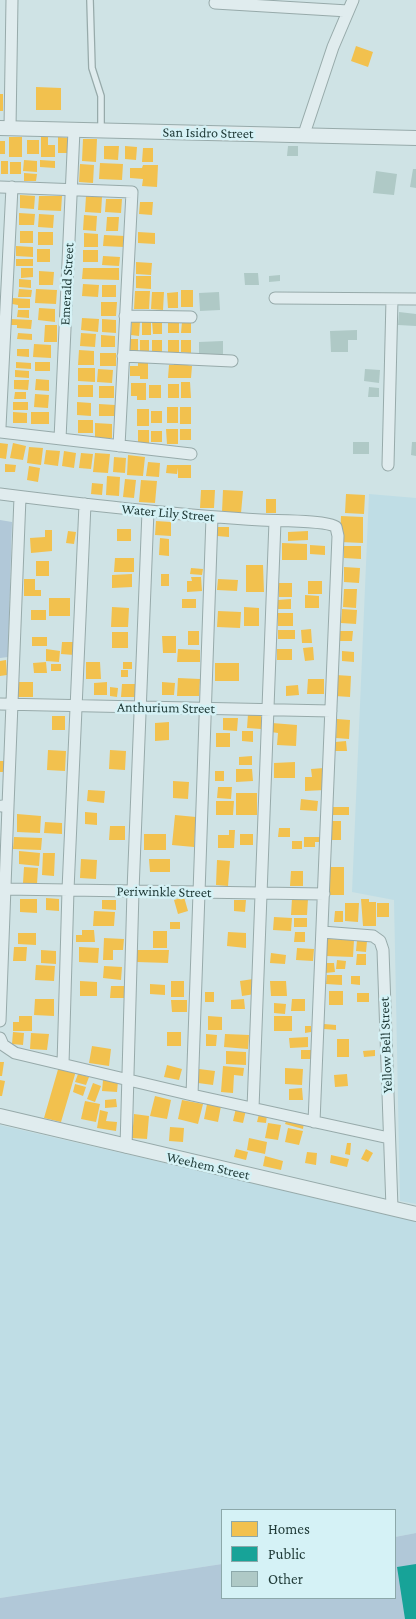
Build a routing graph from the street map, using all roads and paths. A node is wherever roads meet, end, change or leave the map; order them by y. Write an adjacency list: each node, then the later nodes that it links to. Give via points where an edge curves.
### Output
1 (12, 0): 6 (street)
2 (90, 0): 8 (lane, via 92,68 101,96)
3 (353, 0): 5 (street)
4 (215, 3): 5 (street)
5 (348, 11): 9 (street)
6 (5, 128): 7 (street, San Isidro Street)
7 (74, 130): 8 (street, San Isidro Street); 13 (street, Emerald Street)
8 (100, 131): 9 (street, San Isidro Street)
9 (304, 134): 10 (street, San Isidro Street)
10 (416, 138)
11 (0, 186): 12 (street)
12 (12, 187): 13 (street); 14 (street)
13 (71, 190): 18 (street, via 132,192); 24 (street, Emerald Street)
14 (5, 242): 22 (street)
15 (275, 298): 16 (street)
16 (392, 299): 17 (street); 27 (street)
17 (416, 299)
18 (125, 316): 19 (street); 20 (street)
19 (191, 317)
20 (123, 356): 21 (street); 25 (street)
21 (232, 361)
22 (0, 427)
23 (0, 432): 24 (street)
24 (60, 439): 25 (street)
25 (119, 446): 26 (street)
26 (192, 454)
27 (388, 466)
28 (0, 494): 29 (street, Water Lily Street)
29 (20, 497): 30 (street, Water Lily Street); 34 (street)
30 (85, 504): 31 (street, Water Lily Street); 35 (street)
31 (148, 512): 32 (street, Water Lily Street); 36 (street)
32 (212, 517): 33 (street, Water Lily Street); 37 (street)
33 (275, 521): 38 (street); 39 (street, Water Lily Street, via 327,523 336,527)
34 (6, 704): 35 (street, Anthurium Street); 40 (street)
35 (76, 706): 36 (street, Anthurium Street); 43 (street)
36 (141, 708): 37 (street, Anthurium Street); 44 (street)
37 (205, 709): 38 (street, Anthurium Street); 45 (street)
38 (268, 710): 39 (street, Anthurium Street); 46 (street)
39 (331, 712): 47 (street)
40 (4, 806): 41 (street)
41 (3, 867): 42 (street)
42 (5, 889): 43 (street, Periwinkle Street); 49 (street)
43 (68, 890): 44 (street, Periwinkle Street); 51 (street)
44 (133, 891): 45 (street, Periwinkle Street); 52 (street)
45 (198, 892): 46 (street, Periwinkle Street); 53 (street)
46 (261, 893): 47 (street, Periwinkle Street); 54 (street)
47 (324, 894): 48 (street)
48 (322, 932): 56 (street); 57 (street, Yellow Bell Street, via 373,936 380,941 384,960)
49 (0, 1021)
50 (0, 1038): 51 (street, via 8,1050)
51 (63, 1064): 52 (street)
52 (128, 1079): 53 (street); 58 (street)
53 (192, 1095): 54 (street)
54 (253, 1108): 56 (street)
55 (0, 1116): 58 (street, Weehem Street)
56 (314, 1122): 57 (street)
57 (389, 1138): 59 (street, Yellow Bell Street)
58 (126, 1147): 59 (street, Weehem Street)
59 (392, 1208): 60 (street, Weehem Street)
60 (416, 1214)

